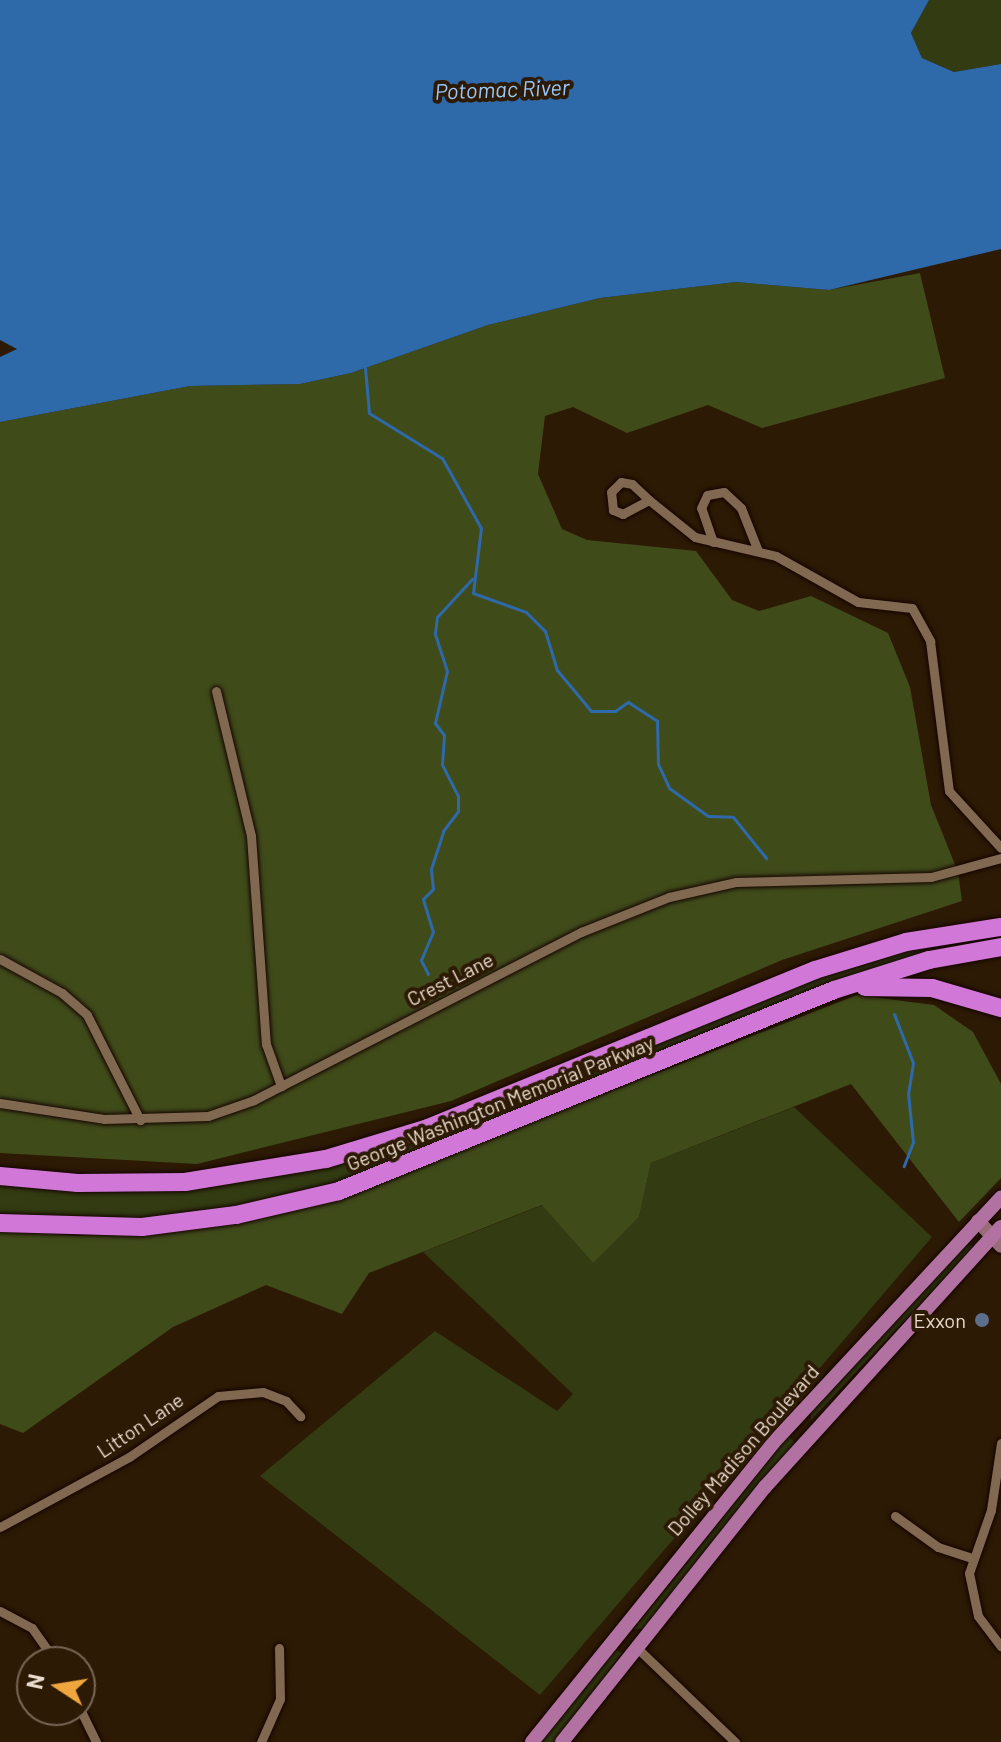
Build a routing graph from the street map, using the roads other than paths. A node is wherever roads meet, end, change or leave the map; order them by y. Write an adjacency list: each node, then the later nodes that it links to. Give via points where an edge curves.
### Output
1 (649, 500): 2 (street, via 684,531)
2 (713, 542): 3 (street); 3 (street, via 701,508 707,495 724,492 741,508)
3 (758, 551): 5 (street, via 816,575 848,598 904,604 918,614 932,651 949,791)
4 (216, 691): 14 (street, via 251,836 266,1044)
5 (1001, 848)
6 (1001, 858): 14 (street, Crest Lane, via 931,877 736,882 669,897 581,932)
7 (1001, 916): 9 (highway)
8 (1001, 927): 9 (highway, George Washington Memorial Parkway)
9 (924, 938): 17 (highway, George Washington Memorial Parkway, via 815,970 428,1128 326,1159 185,1182)
10 (1001, 947): 12 (highway, George Washington Memorial Parkway, via 900,968)
11 (0, 959): 16 (street, via 62,993 87,1015)
12 (815, 998): 13 (highway, via 897,985 966,994); 20 (highway, George Washington Memorial Parkway, via 339,1191 236,1215 142,1227)
13 (1001, 1008)
14 (281, 1086): 16 (street, Crest Lane, via 208,1116)
15 (0, 1103): 16 (street, Crest Lane)
16 (140, 1120)
17 (0, 1176)
18 (1001, 1198): 19 (main road, Dolley Madison Boulevard)
19 (978, 1221): 21 (main road); 23 (main road, Dolley Madison Boulevard)
20 (0, 1223)
21 (998, 1236): 24 (main road, Dolley Madison Boulevard)
22 (300, 1416): 28 (street, Litton Lane, via 286,1401 263,1392 218,1396 129,1457)
23 (794, 1420): 24 (main road); 31 (main road, Dolley Madison Boulevard)
24 (811, 1434): 33 (main road, Dolley Madison Boulevard)
25 (1001, 1443): 26 (street)
26 (998, 1490): 29 (street)
27 (895, 1516): 29 (street, via 938,1547)
28 (0, 1527)
29 (972, 1558): 34 (street, via 972,1602)
30 (0, 1611): 32 (street, via 32,1628)
31 (617, 1632): 33 (main road); 37 (main road, Dolley Madison Boulevard)
32 (45, 1646)
33 (635, 1646): 38 (main road, Dolley Madison Boulevard); 39 (street)
34 (1001, 1646)
35 (279, 1648): 36 (street, via 280,1699)
36 (261, 1742)
37 (532, 1742)
38 (562, 1742)
39 (735, 1742)

